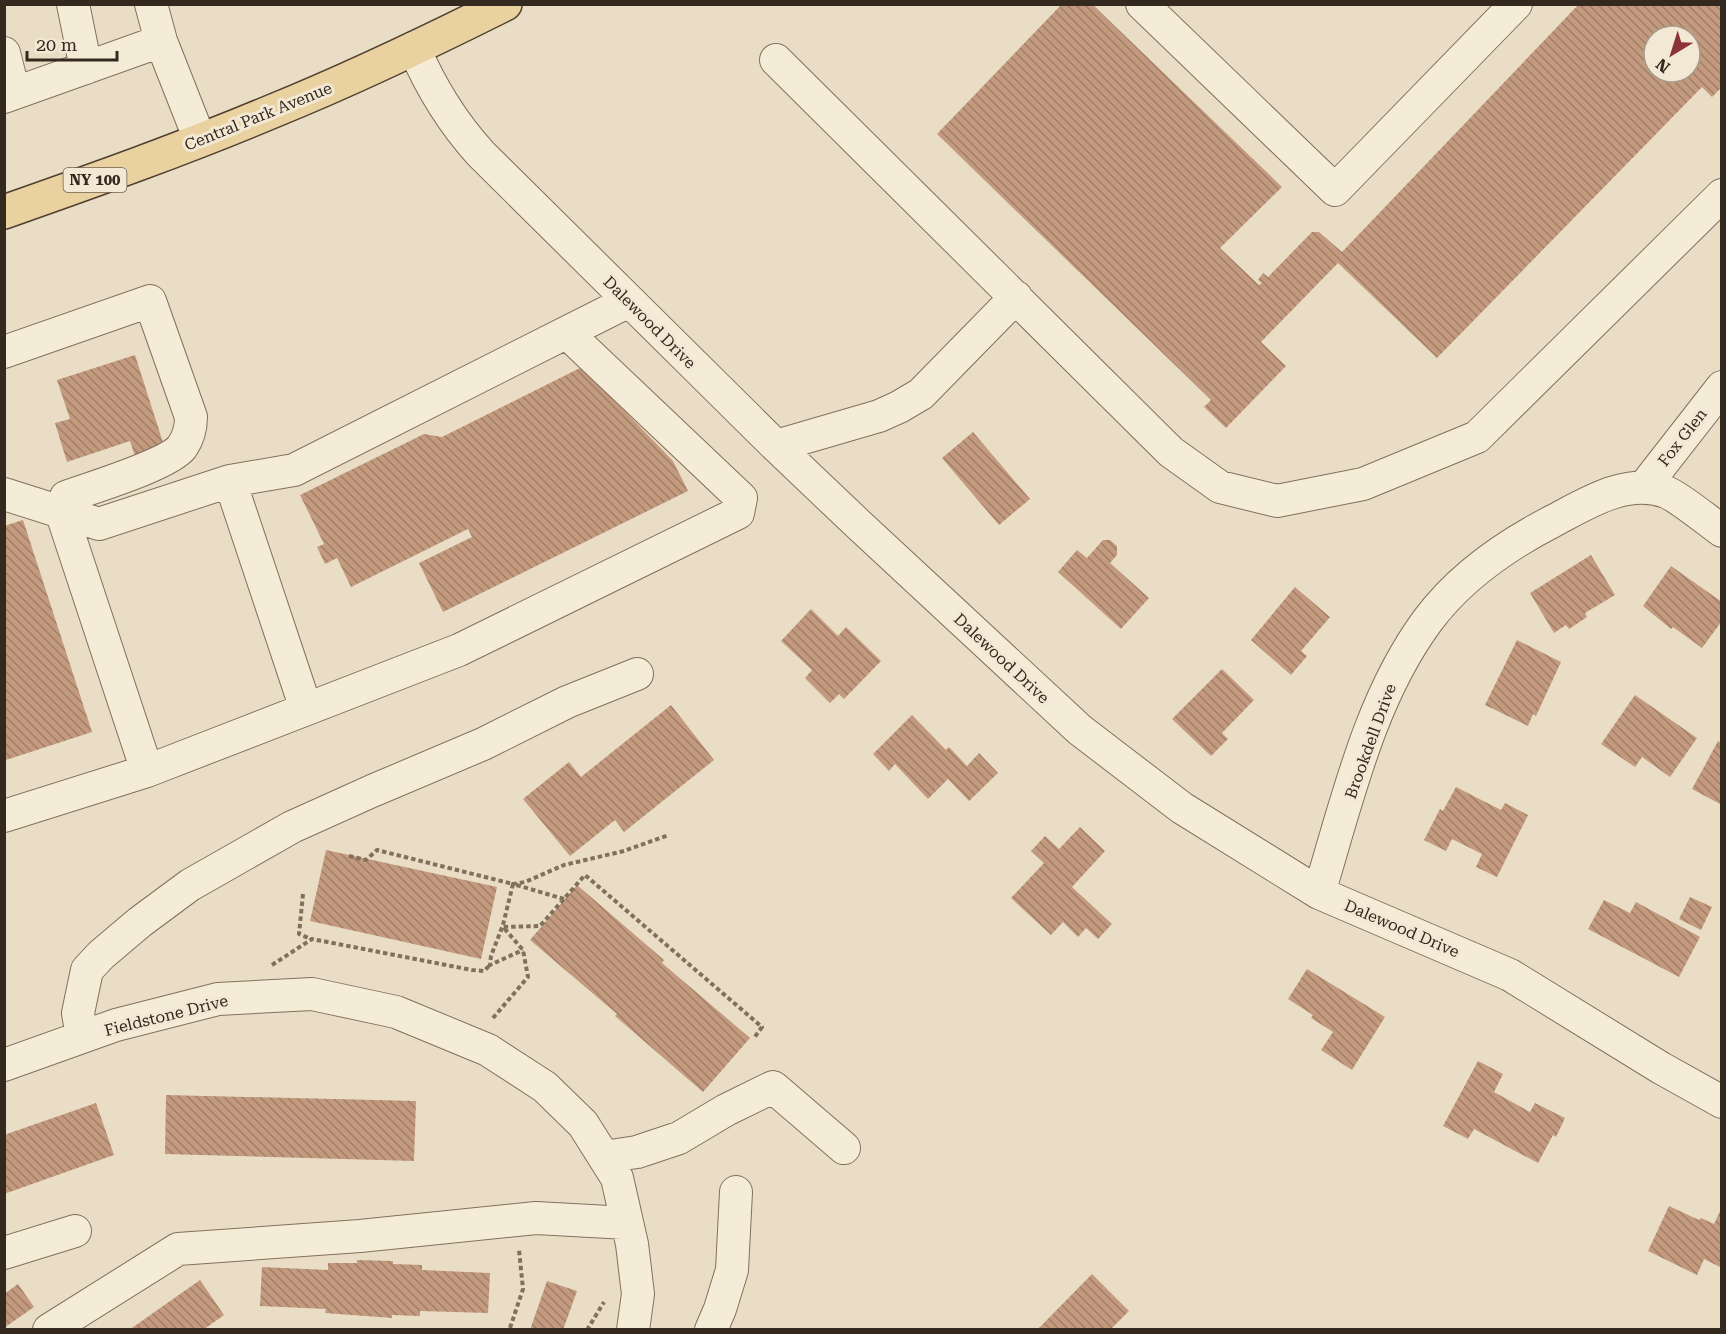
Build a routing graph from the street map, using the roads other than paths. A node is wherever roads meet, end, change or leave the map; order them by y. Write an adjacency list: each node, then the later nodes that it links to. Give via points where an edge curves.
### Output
1 (73, 4): 10 (street)
2 (151, 4): 6 (street)
3 (1142, 4): 4 (street, via 1335,190)
4 (1516, 4)
5 (487, 8): 7 (main road, Central Park Avenue / NY 100)
6 (161, 41): 10 (street); 12 (street)
7 (414, 48): 12 (main road, Central Park Avenue / NY 100); 16 (street, Dalewood Drive, via 434,91 463,134)
8 (4, 52): 11 (street)
9 (776, 60): 15 (street)
10 (86, 68): 11 (street)
11 (9, 95)
12 (201, 140): 14 (main road, Central Park Avenue / NY 100)
13 (1722, 195): 15 (street, via 1477,437 1363,484 1276,501 1220,487 1171,452)
14 (4, 212)
15 (1016, 297): 20 (street, via 921,394 879,416)
16 (629, 301): 17 (street); 20 (street, Dalewood Drive)
17 (567, 333): 21 (street, via 294,470); 27 (street, via 741,498 738,513 459,650)
18 (4, 352): 24 (street, via 150,301 192,417 191,431 181,449 154,465 66,497)
19 (1722, 387): 22 (street, Fox Glen)
20 (776, 446): 30 (street, Dalewood Drive, via 1080,730 1182,808)
21 (230, 481): 24 (street, via 99,524); 27 (street)
22 (1644, 487): 25 (street, Brookdell Drive, via 1668,492); 30 (street, Brookdell Drive, via 1605,494 1524,536 1463,581 1428,620 1386,688)
23 (5, 492): 24 (street)
24 (61, 511): 28 (street)
25 (1722, 531)
26 (637, 674): 31 (street, via 292,827 190,885 140,922 87,970 78,1013)
27 (306, 709): 28 (street)
28 (147, 771): 29 (street)
29 (4, 816)
30 (1319, 893): 33 (street, Dalewood Drive, via 1510,975)
31 (82, 1037): 32 (street, Fieldstone Drive); 35 (street, Fieldstone Drive, via 218,999 312,994 396,1012 488,1050 545,1088 583,1124)
32 (4, 1065)
33 (1722, 1102)
34 (844, 1148): 35 (street, via 773,1087 680,1138 637,1152)
35 (604, 1157): 37 (street, Fieldstone Drive, via 617,1178)
36 (736, 1192): 42 (street, via 732,1270)
37 (627, 1223): 40 (street, via 536,1218 178,1249); 41 (street, Fieldstone Drive, via 638,1294)
38 (75, 1231): 39 (street)
39 (4, 1253)
40 (49, 1329)
41 (633, 1329)
42 (711, 1329)

